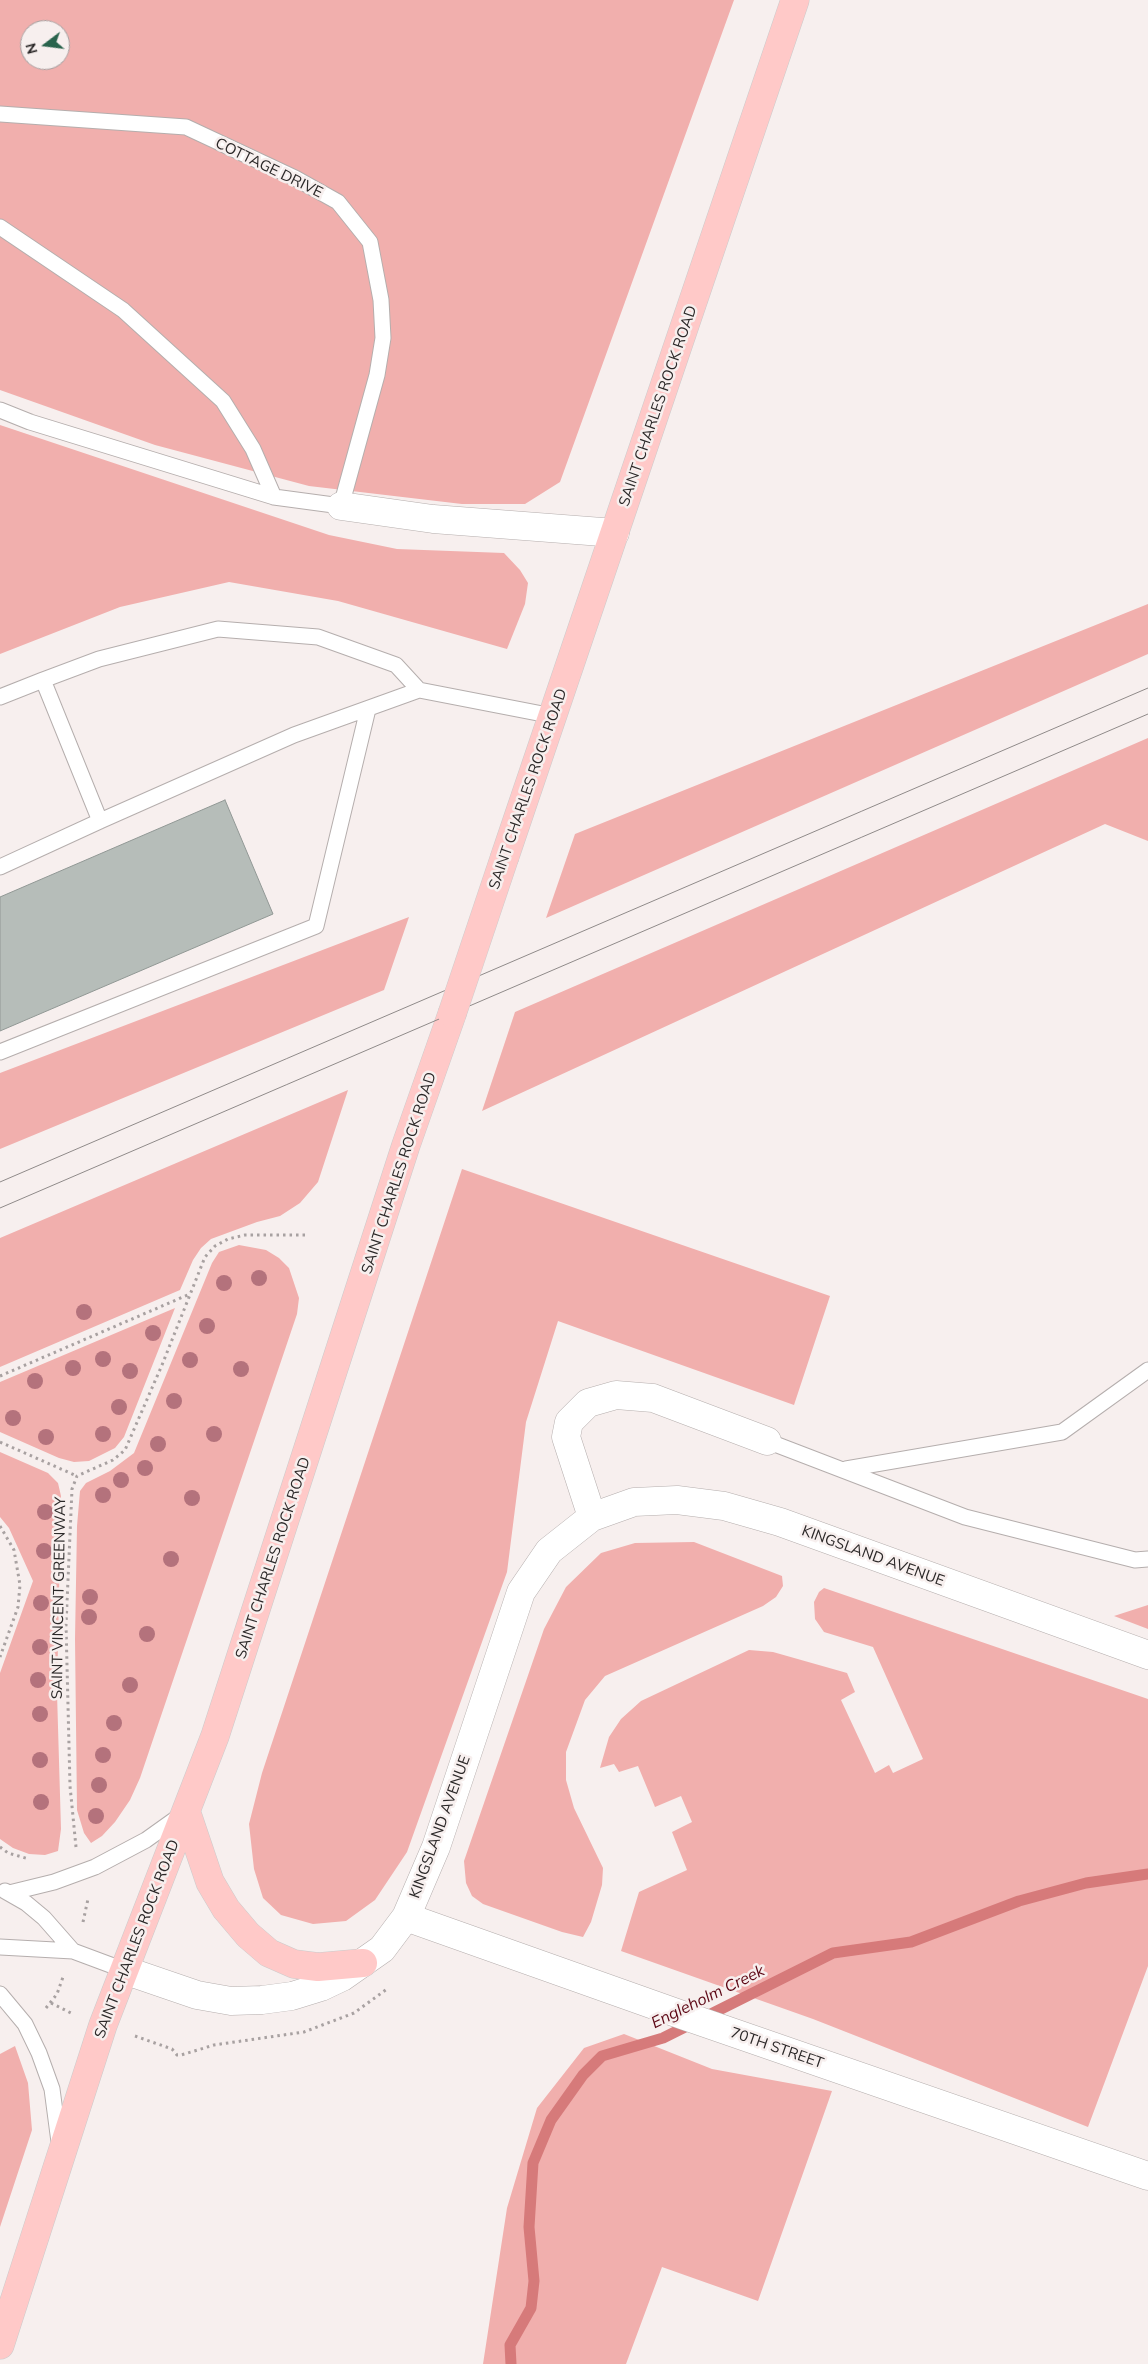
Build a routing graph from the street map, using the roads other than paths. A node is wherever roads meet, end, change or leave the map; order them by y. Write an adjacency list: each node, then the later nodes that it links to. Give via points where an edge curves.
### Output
1 (795, 0): 7 (main road, SAINT CHARLES ROCK ROAD)
2 (0, 114): 6 (lane, COTTAGE DRIVE, via 186,127 338,202 370,242 381,300 383,338 378,375)
3 (0, 227): 5 (lane, via 123,310 223,401 253,449)
4 (0, 410): 5 (lane)
5 (274, 498): 6 (lane)
6 (341, 506): 7 (street, via 433,519)
7 (615, 533): 12 (main road, SAINT CHARLES ROCK ROAD)
8 (42, 680): 9 (lane, via 99,659 218,629 318,637 396,665); 10 (lane); 13 (lane)
9 (420, 690): 11 (lane); 12 (lane)
10 (0, 697)
11 (368, 708): 13 (lane, via 294,735); 15 (lane, via 316,926)
12 (553, 716): 22 (main road, SAINT CHARLES ROCK ROAD, bridge, via 406,1145 215,1736)
13 (100, 821): 14 (lane)
14 (0, 867)
15 (0, 1052)
16 (1148, 1370): 18 (lane, via 1062,1432)
17 (767, 1441): 18 (lane); 19 (street, via 654,1398 616,1395 588,1403 569,1422 566,1437)
18 (845, 1469): 20 (lane, via 965,1517 1135,1560)
19 (592, 1517): 21 (street, KINGSLAND AVENUE, via 634,1502 677,1500 724,1506 780,1522); 24 (street, KINGSLAND AVENUE, via 549,1552 521,1592 436,1847)
20 (1148, 1559)
21 (1148, 1655)
22 (186, 1811): 23 (lane, via 146,1840 95,1867 54,1882); 27 (main road, via 210,1882 226,1909 248,1935 269,1953 294,1964 318,1967); 28 (main road, SAINT CHARLES ROCK ROAD)
23 (4, 1890): 26 (lane, via 44,1918)
24 (406, 1917): 27 (street, KINGSLAND AVENUE, via 382,1949); 31 (street, 70TH STREET)
25 (0, 1947): 26 (lane)
26 (73, 1951): 28 (lane)
27 (363, 1963): 28 (street, KINGSLAND AVENUE, via 321,1987 292,1996 231,2001 197,1995)
28 (124, 1970): 30 (main road, SAINT CHARLES ROCK ROAD)
29 (0, 1994): 30 (lane, via 26,2024 39,2053 52,2089)
30 (61, 2160): 32 (main road, SAINT CHARLES ROCK ROAD)
31 (1148, 2176)
32 (0, 2345)

